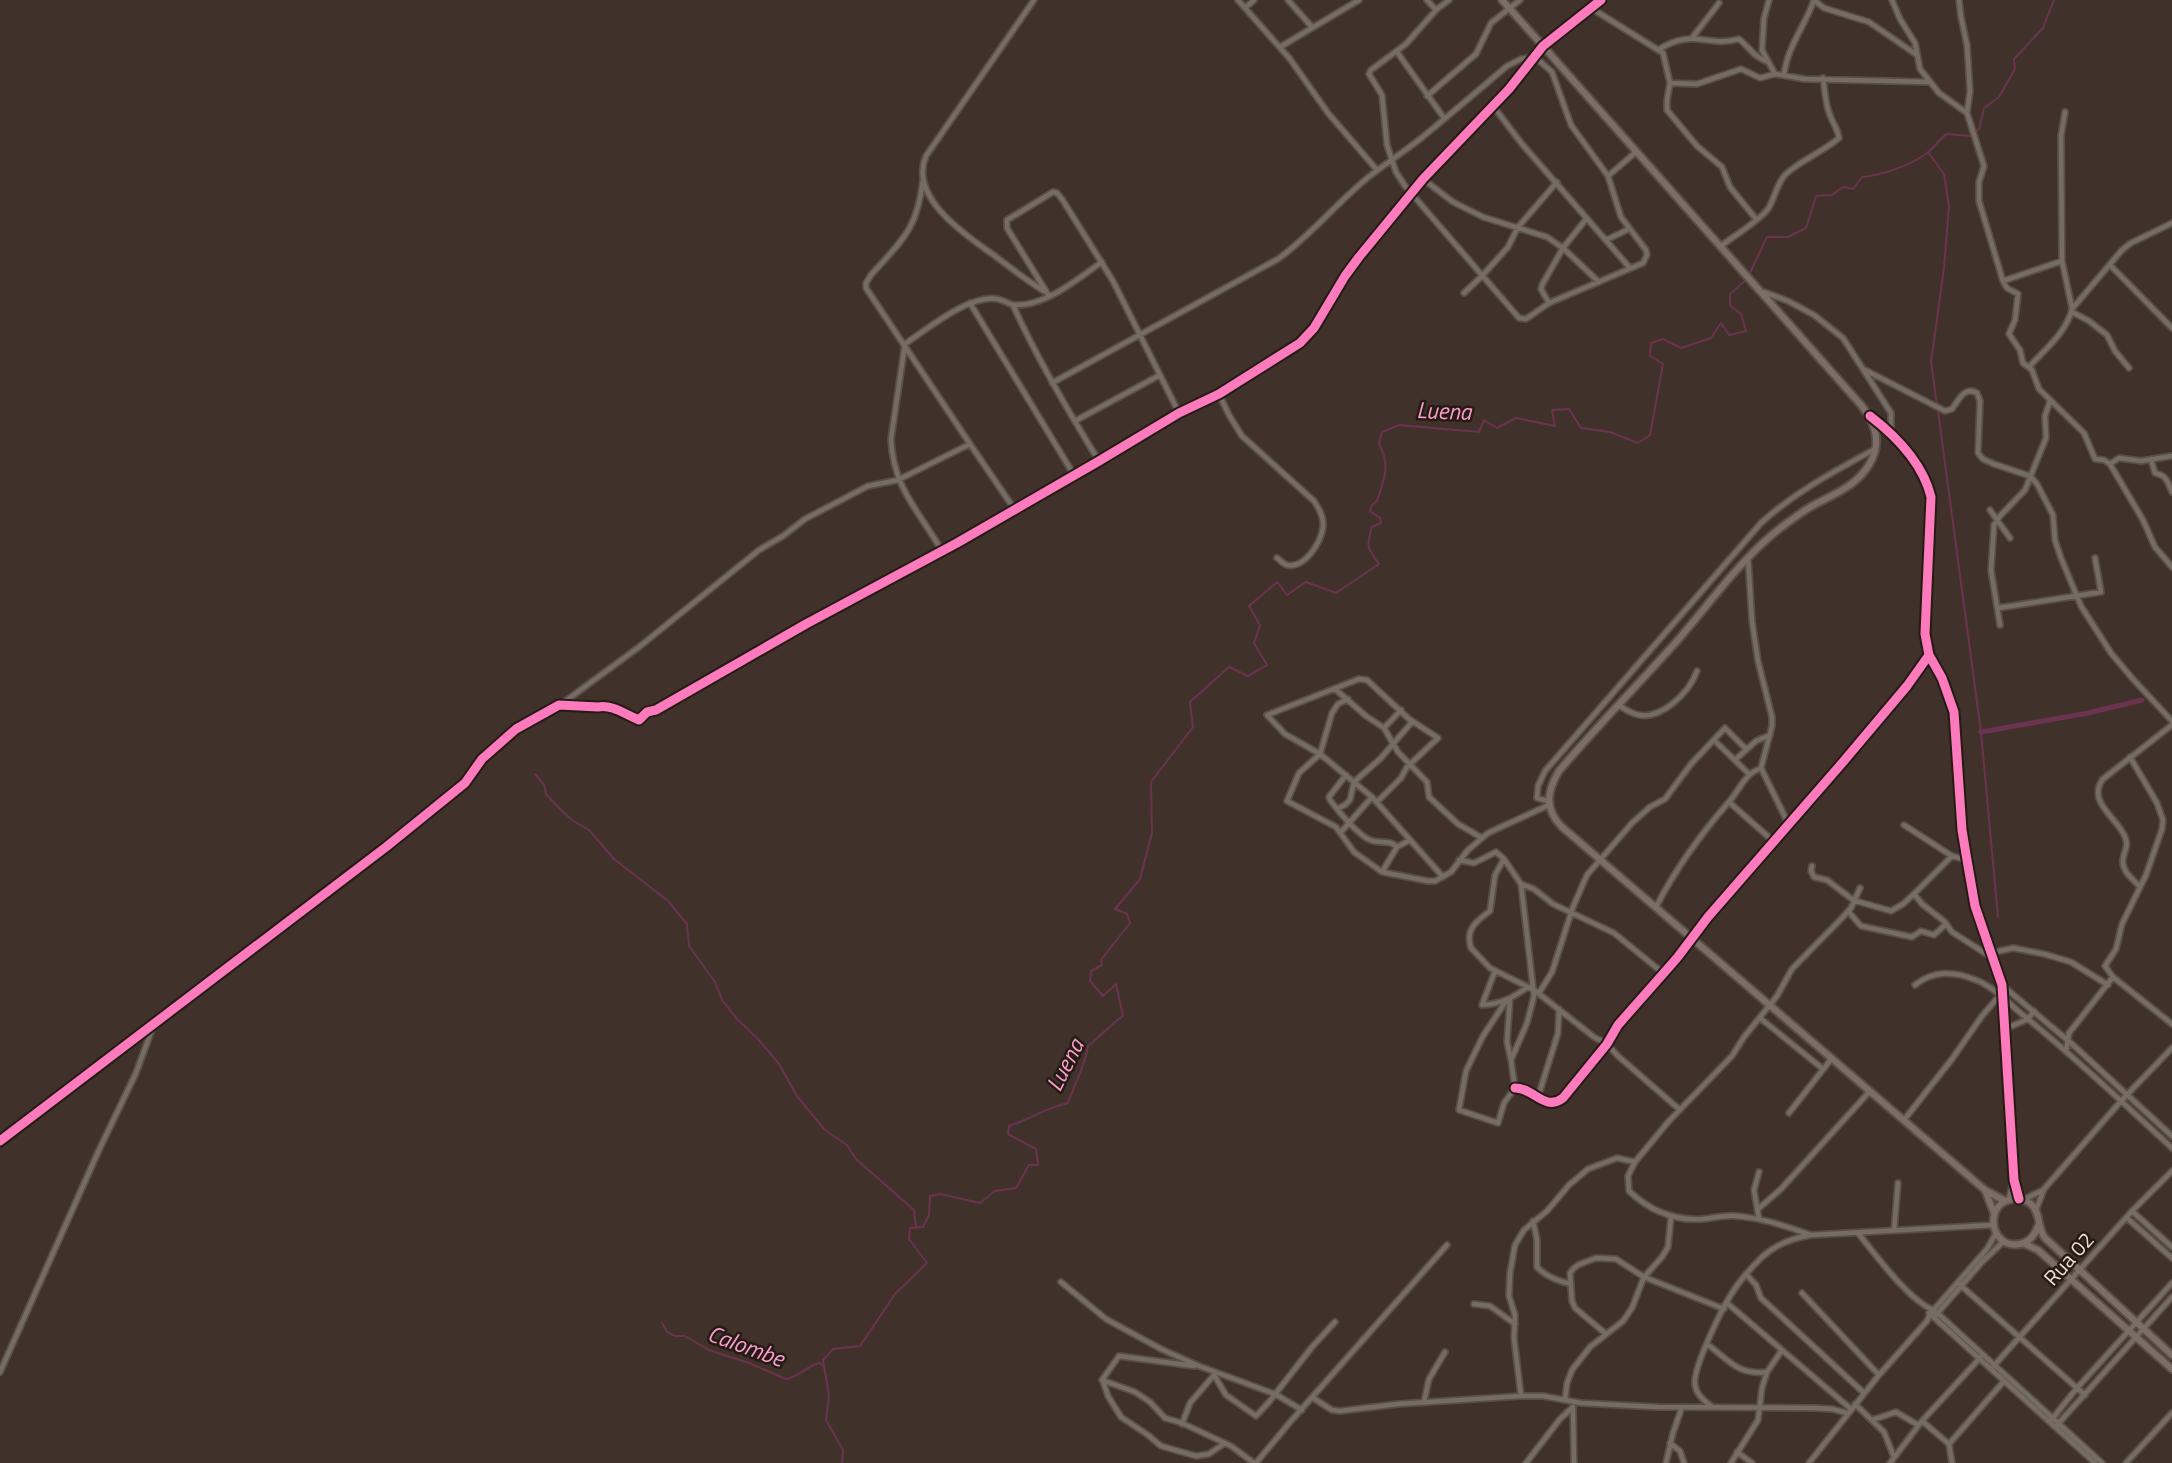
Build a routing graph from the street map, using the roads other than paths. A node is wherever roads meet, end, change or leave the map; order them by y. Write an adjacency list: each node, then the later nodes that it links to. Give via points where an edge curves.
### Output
1 (1034, 0): 43 (street, via 925,158)
2 (1238, 0): 16 (street)
3 (1254, 0): 16 (street)
4 (1288, 0): 20 (street)
5 (1359, 0): 20 (street)
6 (1427, 0): 19 (street)
7 (1449, 0): 19 (street)
8 (1502, 0): 18 (main road)
9 (1520, 0): 18 (street)
10 (1601, 0): 17 (street)
11 (1769, 0): 28 (street, via 1762,47)
12 (1814, 0): 26 (street, via 1824,8 1869,22); 30 (street, via 1788,53)
13 (1892, 0): 26 (street)
14 (1959, 0): 37 (street, via 1968,57)
15 (1718, 3): 21 (street)
16 (1245, 8): 23 (street)
17 (1591, 8): 22 (street); 24 (street)
18 (1510, 9): 22 (main road); 34 (street, via 1491,23 1476,54)
19 (1436, 10): 25 (street)
20 (1312, 27): 23 (street)
21 (1692, 38): 24 (street, via 1676,40); 28 (street, via 1723,43 1740,39)
22 (1543, 46): 27 (street); 39 (main road)
23 (1280, 47): 41 (street)
24 (1658, 51): 33 (street, via 1664,55)
25 (1397, 52): 34 (street); 40 (street, via 1369,74 1382,95)
26 (1918, 56): 32 (street)
27 (1535, 57): 35 (street); 38 (street, via 1507,66); 42 (street, via 1552,72 1571,125)
28 (1768, 62): 29 (street)
29 (1774, 74): 30 (street); 33 (street, via 1760,78 1741,69 1697,84)
30 (1784, 75): 31 (street)
31 (1823, 78): 32 (street); 48 (street, via 1826,104 1839,138 1784,177 1768,208)
32 (1929, 82): 37 (street)
33 (1670, 83): 48 (street, via 1667,110 1722,167 1730,187)
34 (1427, 96): 38 (street)
35 (1493, 106): 44 (street); 45 (street)
36 (2065, 112): 55 (street, via 2061,135)
37 (1967, 113): 60 (street, via 1983,166 1979,201)
38 (1444, 118): 40 (street)
39 (1637, 151): 42 (street); 53 (main road)
40 (1393, 160): 41 (street); 46 (street, via 1396,172)
41 (1377, 170): 70 (street, via 1278,259)
42 (1608, 176): 51 (street)
43 (923, 179): 64 (street, via 933,201 960,230); 71 (street, via 911,227 866,283)
44 (1423, 180): 46 (street); 50 (street, via 1453,202)
45 (1557, 182): 47 (street); 50 (street)
46 (1412, 192): 59 (street); 77 (street, via 1359,257 1308,336)
47 (1587, 218): 52 (street); 54 (street)
48 (1756, 219): 53 (street)
49 (2172, 223): 57 (street, via 2131,243)
50 (1518, 228): 54 (street, via 1539,233); 59 (street)
51 (1629, 229): 52 (street); 58 (street, via 1647,255 1643,263)
52 (1606, 240): 58 (street)
53 (1721, 246): 62 (main road)
54 (1563, 248): 61 (street); 66 (street, via 1541,289)
55 (2062, 261): 60 (street); 68 (street)
56 (1102, 262): 64 (street); 64 (street, via 1053,192 1006,224); 70 (street)
57 (2110, 265): 68 (street); 69 (street)
58 (1630, 268): 61 (street)
59 (1483, 275): 63 (street); 66 (street, via 1519,318 1526,319)
60 (2003, 281): 72 (street, via 2018,294 2009,334)
61 (1599, 282): 66 (street)
62 (1762, 290): 74 (street, via 1814,315 1843,338); 80 (main road)
63 (1464, 293)
64 (1048, 294): 67 (street, via 1033,304)
65 (971, 303): 67 (street, via 997,299); 71 (street); 89 (street)
66 (1549, 303)
67 (1013, 305): 76 (street)
68 (2072, 310): 72 (street, via 2059,336); 73 (street, via 2106,335)
69 (2172, 328)
70 (1140, 334): 75 (street); 76 (street)
71 (905, 344): 83 (street); 91 (street, via 891,439)
72 (2029, 366): 78 (street)
73 (2129, 368)
74 (1866, 370): 82 (street, via 1891,413); 90 (street, via 1945,411 1952,409 1964,392 1974,391 1980,401 1978,453)
75 (1160, 375): 79 (street); 81 (street)
76 (1052, 383): 81 (street)
77 (1219, 394): 79 (street); 100 (street, via 1242,436 1320,509 1323,526 1319,542 1308,556 1287,565)
78 (2050, 401): 88 (street, via 2084,433 2095,459); 90 (street, via 2046,438)
79 (1180, 413): 87 (street)
80 (1870, 416): 82 (street); 84 (main road)
81 (1075, 421): 87 (street)
82 (1892, 434): 106 (street, via 1928,483 1931,497 1925,634)
83 (970, 444): 91 (street); 94 (street)
84 (1876, 449): 99 (main road, via 1866,471 1853,484 1784,525); 131 (street, via 1796,495 1761,523 1545,771 1537,798)
85 (2172, 456): 86 (street)
86 (2151, 459): 88 (street, via 2119,458); 92 (street, via 2155,473)
87 (1100, 461): 89 (street)
88 (2110, 464): 102 (street, via 2155,547)
89 (1074, 475): 94 (street)
90 (2029, 476): 96 (street, via 2025,490); 103 (street, via 2053,515 2055,540)
91 (898, 480): 98 (street); 110 (street, via 868,486 805,519)
92 (2170, 484): 93 (street)
93 (2172, 492)
94 (1015, 510): 98 (street)
95 (1990, 510): 96 (street)
96 (1997, 520): 97 (street); 104 (street, via 1991,564)
97 (2010, 538)
98 (942, 551): 110 (street, via 639,720 603,706)
99 (1748, 557): 111 (main road); 116 (street, via 1758,661 1772,717)
100 (1277, 558)
101 (2095, 558): 103 (street, via 2101,592)
102 (2172, 567)
103 (2076, 596): 104 (street); 114 (street, via 2111,653)
104 (1998, 608): 105 (street)
105 (2000, 625)
106 (1929, 655): 134 (street); 145 (street, via 1954,712)
107 (1697, 671): 111 (street, via 1681,696 1659,711 1636,715)
108 (1335, 689): 109 (street); 112 (street, via 1363,678); 120 (street, via 1266,715 1285,734)
109 (1348, 699): 115 (street); 120 (street, via 1332,713)
110 (559, 705): 175 (street, via 516,729 482,759 465,783)
111 (1619, 706): 131 (main road, via 1559,771)
112 (1401, 710): 113 (street); 115 (street)
113 (1412, 722): 118 (street); 123 (street, via 1438,738)
114 (2172, 723): 121 (street)
115 (1384, 728): 118 (street)
116 (1770, 735): 119 (street); 124 (street)
117 (1714, 740): 119 (street, via 1725,728); 122 (street); 143 (street, via 1665,799 1641,814)
118 (1392, 743): 123 (street); 127 (street)
119 (1746, 749): 122 (street)
120 (1320, 754): 126 (street); 136 (street, via 1299,773 1287,801)
121 (2130, 757): 150 (street, via 2163,820); 150 (street, via 2103,779 2098,789 2101,803 2126,838 2123,859 2127,874)
122 (1736, 759): 125 (street)
123 (1411, 765): 129 (street); 137 (street, via 1427,782 1429,797 1458,824)
124 (1761, 768): 125 (street); 134 (street)
125 (1749, 774): 130 (street)
126 (1346, 775): 127 (street); 132 (street, via 1329,797)
127 (1354, 782): 128 (street); 132 (street, via 1350,800)
128 (1372, 797): 129 (street); 133 (street)
129 (1377, 802): 138 (street)
130 (1729, 802): 139 (street); 154 (street)
131 (1548, 803): 137 (street); 143 (main road, via 1556,821)
132 (1337, 809): 133 (street)
133 (1350, 822): 136 (street); 140 (street, via 1366,838)
134 (1789, 825): 139 (street)
135 (1904, 825): 141 (street)
136 (1341, 832): 147 (street, via 1354,852)
137 (1482, 838): 144 (street)
138 (1410, 840): 140 (street); 148 (street)
139 (1773, 841): 158 (street)
140 (1397, 847): 147 (street)
141 (1952, 856): 145 (street); 152 (street)
142 (1504, 859): 144 (street, via 1493,852 1475,863); 149 (street); 160 (street, via 1496,875 1490,911 1471,928 1469,944)
143 (1601, 859): 154 (main road); 155 (street, via 1582,884)
144 (1459, 860): 148 (street)
145 (1967, 860): 159 (street, via 1975,906)
146 (1812, 866): 153 (street, via 1814,877 1826,880)
147 (1382, 872): 148 (street, via 1428,881)
148 (1443, 877)
149 (1521, 884): 155 (street); 167 (street)
150 (2140, 887): 162 (street, via 2105,966)
151 (1860, 888): 153 (street)
152 (1914, 894): 153 (street, via 1891,911); 157 (street)
153 (1853, 900): 156 (street)
154 (1656, 907): 158 (main road)
155 (1573, 911): 161 (street, via 1614,933); 167 (street, via 1552,972)
156 (1848, 911): 157 (street, via 1861,926 1912,937 1921,931 1934,935); 170 (street, via 1792,969)
157 (1946, 924): 159 (street, via 1961,939)
158 (1692, 939): 161 (street); 170 (main road)
159 (1992, 955): 164 (street); 165 (street, via 2013,948 2054,957)
160 (1495, 971): 166 (street); 169 (street, via 1482,1005)
161 (1664, 973): 179 (street)
162 (2113, 977): 165 (street); 176 (street)
163 (1915, 985): 168 (street, via 1930,975 1953,974 1977,980)
164 (2002, 985): 168 (street); 172 (street)
165 (2108, 985): 178 (street)
166 (1528, 987): 167 (street); 169 (street)
167 (1537, 991): 171 (street); 183 (street)
168 (2001, 997): 174 (street); 177 (street); 192 (street)
169 (1508, 1000): 183 (street); 185 (street, via 1466,1071 1459,1110 1498,1123)
170 (1770, 1006): 173 (street); 182 (main road)
171 (1559, 1009): 179 (street); 188 (street, via 1558,1033)
172 (2034, 1011): 174 (street); 178 (street)
173 (1760, 1018): 184 (street); 190 (street, via 1732,1056)
174 (2028, 1019): 177 (street); 181 (street)
175 (154, 1023): 194 (street); 254 (street, via 136,1073)
176 (2172, 1024)
177 (2005, 1029): 199 (street)
178 (2067, 1040): 181 (street); 187 (street)
179 (1607, 1044): 188 (street, via 1557,1103); 190 (street)
180 (2172, 1048): 187 (street)
181 (2066, 1051): 189 (street)
182 (1832, 1058): 184 (street); 186 (main road)
183 (1511, 1060): 185 (street)
184 (1823, 1069): 191 (street)
185 (1515, 1088): 188 (street)
186 (1870, 1091): 192 (main road); 205 (street)
187 (2127, 1094): 189 (street); 193 (street)
188 (1538, 1097)
189 (2121, 1101): 195 (street); 201 (street)
190 (1680, 1110): 196 (street)
191 (1789, 1113)
192 (1904, 1120): 202 (main road)
193 (2172, 1136)
194 (0, 1141)
195 (2172, 1147)
196 (1635, 1162): 209 (street, via 1628,1176 1629,1191); 212 (street, via 1617,1158 1588,1169)
197 (2172, 1171): 207 (street, Rua 02)
198 (1759, 1172): 205 (street, via 1754,1190)
199 (2014, 1180): 203 (street); 204 (street)
200 (1898, 1184): 215 (street)
201 (2044, 1189): 203 (street); 206 (street)
202 (1985, 1190): 204 (main road); 208 (main road)
203 (2021, 1199): 204 (main road); 206 (main road)
204 (2007, 1200): 208 (main road)
205 (1758, 1209): 211 (street)
206 (2036, 1210): 214 (main road)
207 (2133, 1211): 210 (street, Rua 02); 222 (street)
208 (1994, 1213): 213 (main road)
209 (1671, 1217): 211 (street); 226 (street, via 1668,1247)
210 (2127, 1218): 223 (street); 224 (street, Rua 02)
211 (1759, 1219): 218 (street)
212 (1534, 1221): 230 (street, via 1536,1267); 240 (street, via 1515,1245 1510,1273 1508,1297)
213 (1993, 1225): 215 (street); 217 (main road)
214 (2038, 1226): 220 (main road, via 2033,1237); 224 (main road)
215 (1894, 1230): 216 (street)
216 (1858, 1233): 218 (street); 237 (street, via 1904,1289)
217 (1996, 1233): 219 (main road); 231 (street)
218 (1811, 1235): 225 (street, via 1774,1249)
219 (2004, 1241): 220 (main road); 231 (street)
220 (2022, 1243): 227 (main road, via 2035,1248)
221 (1447, 1245): 265 (street)
222 (2172, 1247)
223 (2172, 1258)
224 (2079, 1271): 227 (street, Rua 02); 239 (main road)
225 (1747, 1275): 234 (street); 261 (street, via 1760,1298)
226 (1644, 1277): 230 (street, via 1616,1259 1602,1258 1573,1269); 236 (street); 243 (street, via 1632,1308)
227 (2072, 1280): 242 (main road); 244 (street, Rua 02)
228 (1061, 1282): 251 (street, via 1106,1319)
229 (2172, 1283): 239 (street)
230 (1571, 1284): 243 (street, via 1573,1305)
231 (1959, 1285): 237 (street); 244 (street)
232 (1802, 1293): 257 (street)
233 (2172, 1297): 241 (street)
234 (1727, 1303): 236 (street); 247 (street)
235 (1474, 1304): 240 (street, via 1490,1306)
236 (1724, 1309): 246 (street)
237 (1934, 1314): 250 (street); 257 (street)
238 (1335, 1322): 262 (street)
239 (2137, 1323): 241 (main road); 242 (street)
240 (1516, 1324): 264 (street)
241 (2144, 1329): 245 (street); 249 (main road)
242 (2130, 1331): 245 (main road); 260 (street)
243 (1606, 1334): 266 (street, via 1572,1370)
244 (2019, 1338): 252 (street, Rua 02); 260 (street)
245 (2137, 1338): 253 (main road); 263 (street)
246 (1707, 1343): 255 (street, via 1739,1369); 270 (street, via 1695,1385)
247 (1782, 1349): 255 (street); 274 (street)
248 (1445, 1352): 267 (street, via 1429,1379)
249 (2172, 1355)
250 (1981, 1357): 252 (street); 278 (street)
251 (1199, 1366): 256 (street); 259 (street, via 1119,1356)
252 (1993, 1367): 258 (street)
253 (2172, 1369)
254 (0, 1372)
255 (1767, 1372): 271 (street)
256 (1215, 1374): 262 (street); 262 (street, via 1226,1395 1256,1416); 279 (street, via 1190,1403)
257 (1879, 1375): 261 (street)
258 (2005, 1379): 277 (street); 283 (street)
259 (1102, 1380): 279 (street, via 1135,1392 1165,1418); 281 (street, via 1121,1417 1161,1446 1196,1456)
260 (2077, 1388): 263 (street); 277 (street)
261 (1864, 1393): 268 (street)
262 (1275, 1394): 273 (street)
263 (2084, 1395): 280 (street)
264 (1521, 1396): 266 (street); 267 (street)
265 (1313, 1398): 267 (street, via 1340,1411); 273 (street)
266 (1565, 1400): 269 (street)
267 (1424, 1402)
268 (1855, 1404): 274 (street); 276 (street)
269 (1573, 1405): 272 (street); 288 (street); 289 (street)
270 (1712, 1406): 271 (street); 272 (street)
271 (1760, 1406): 274 (street); 284 (street, via 1758,1420)
272 (1682, 1407): 282 (street)
273 (1302, 1410): 287 (street)
274 (1849, 1411): 286 (street)
275 (2172, 1413): 299 (street)
276 (1872, 1420): 278 (street, via 1896,1412); 285 (street, via 1884,1432)
277 (2051, 1420): 280 (street)
278 (1920, 1423): 283 (street); 285 (street)
279 (1182, 1424): 281 (street)
280 (2057, 1426): 297 (street); 298 (street)
281 (1225, 1443): 287 (street)
282 (1670, 1443): 290 (street); 291 (street, via 1680,1451)
283 (1949, 1444): 296 (street)
284 (1737, 1452): 292 (street); 293 (street)
285 (1894, 1457): 295 (street)
286 (1811, 1461): 294 (street)
287 (1258, 1462)
288 (1526, 1463)
289 (1574, 1463)
290 (1665, 1463)
291 (1684, 1463)
292 (1731, 1463)
293 (1752, 1463)
294 (1818, 1463)
295 (1889, 1463)
296 (1952, 1463)
297 (2095, 1463)
298 (2102, 1463)
299 (2126, 1463)

